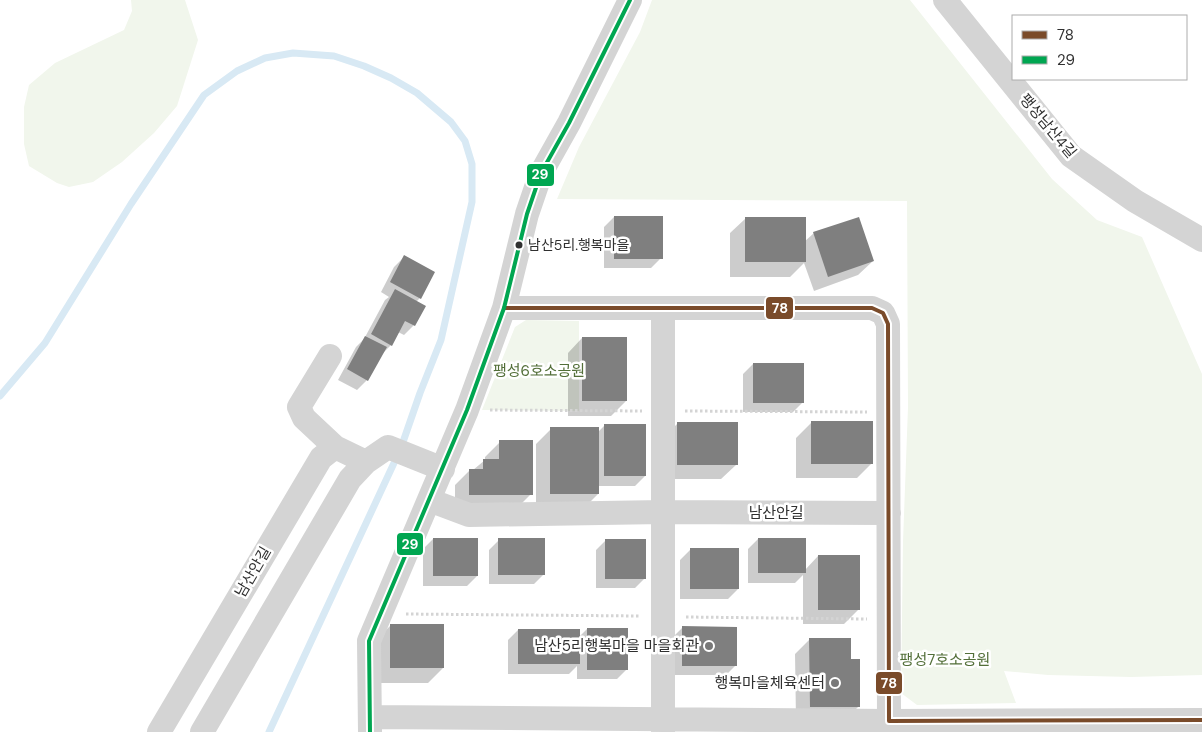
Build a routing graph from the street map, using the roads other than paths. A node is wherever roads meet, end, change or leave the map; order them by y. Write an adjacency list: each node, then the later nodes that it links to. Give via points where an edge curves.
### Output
1 (630, 0): 4 (street, via 541,173 527,214)
2 (945, 0): 3 (street, 팽성남산4길, via 1070,156 1135,201)
3 (1202, 240)
4 (504, 308): 5 (street); 9 (street)
5 (663, 308): 11 (street); 12 (street, via 872,308 883,313 888,324)
6 (330, 356): 7 (street, via 299,407 304,418)
7 (335, 447): 8 (street); 17 (street, 남산안길, via 321,458)
8 (366, 462): 9 (street, via 388,447); 18 (street, via 350,479)
9 (442, 469): 10 (street)
10 (429, 500): 11 (street, 남산안길, via 469,515); 15 (street, via 369,641)
11 (664, 512): 12 (street, 남산안길); 16 (street)
12 (889, 514): 14 (street)
13 (1202, 720): 14 (street)
14 (889, 721): 16 (street)
15 (370, 725): 16 (street)
16 (663, 725)
17 (159, 732)
18 (202, 732)

